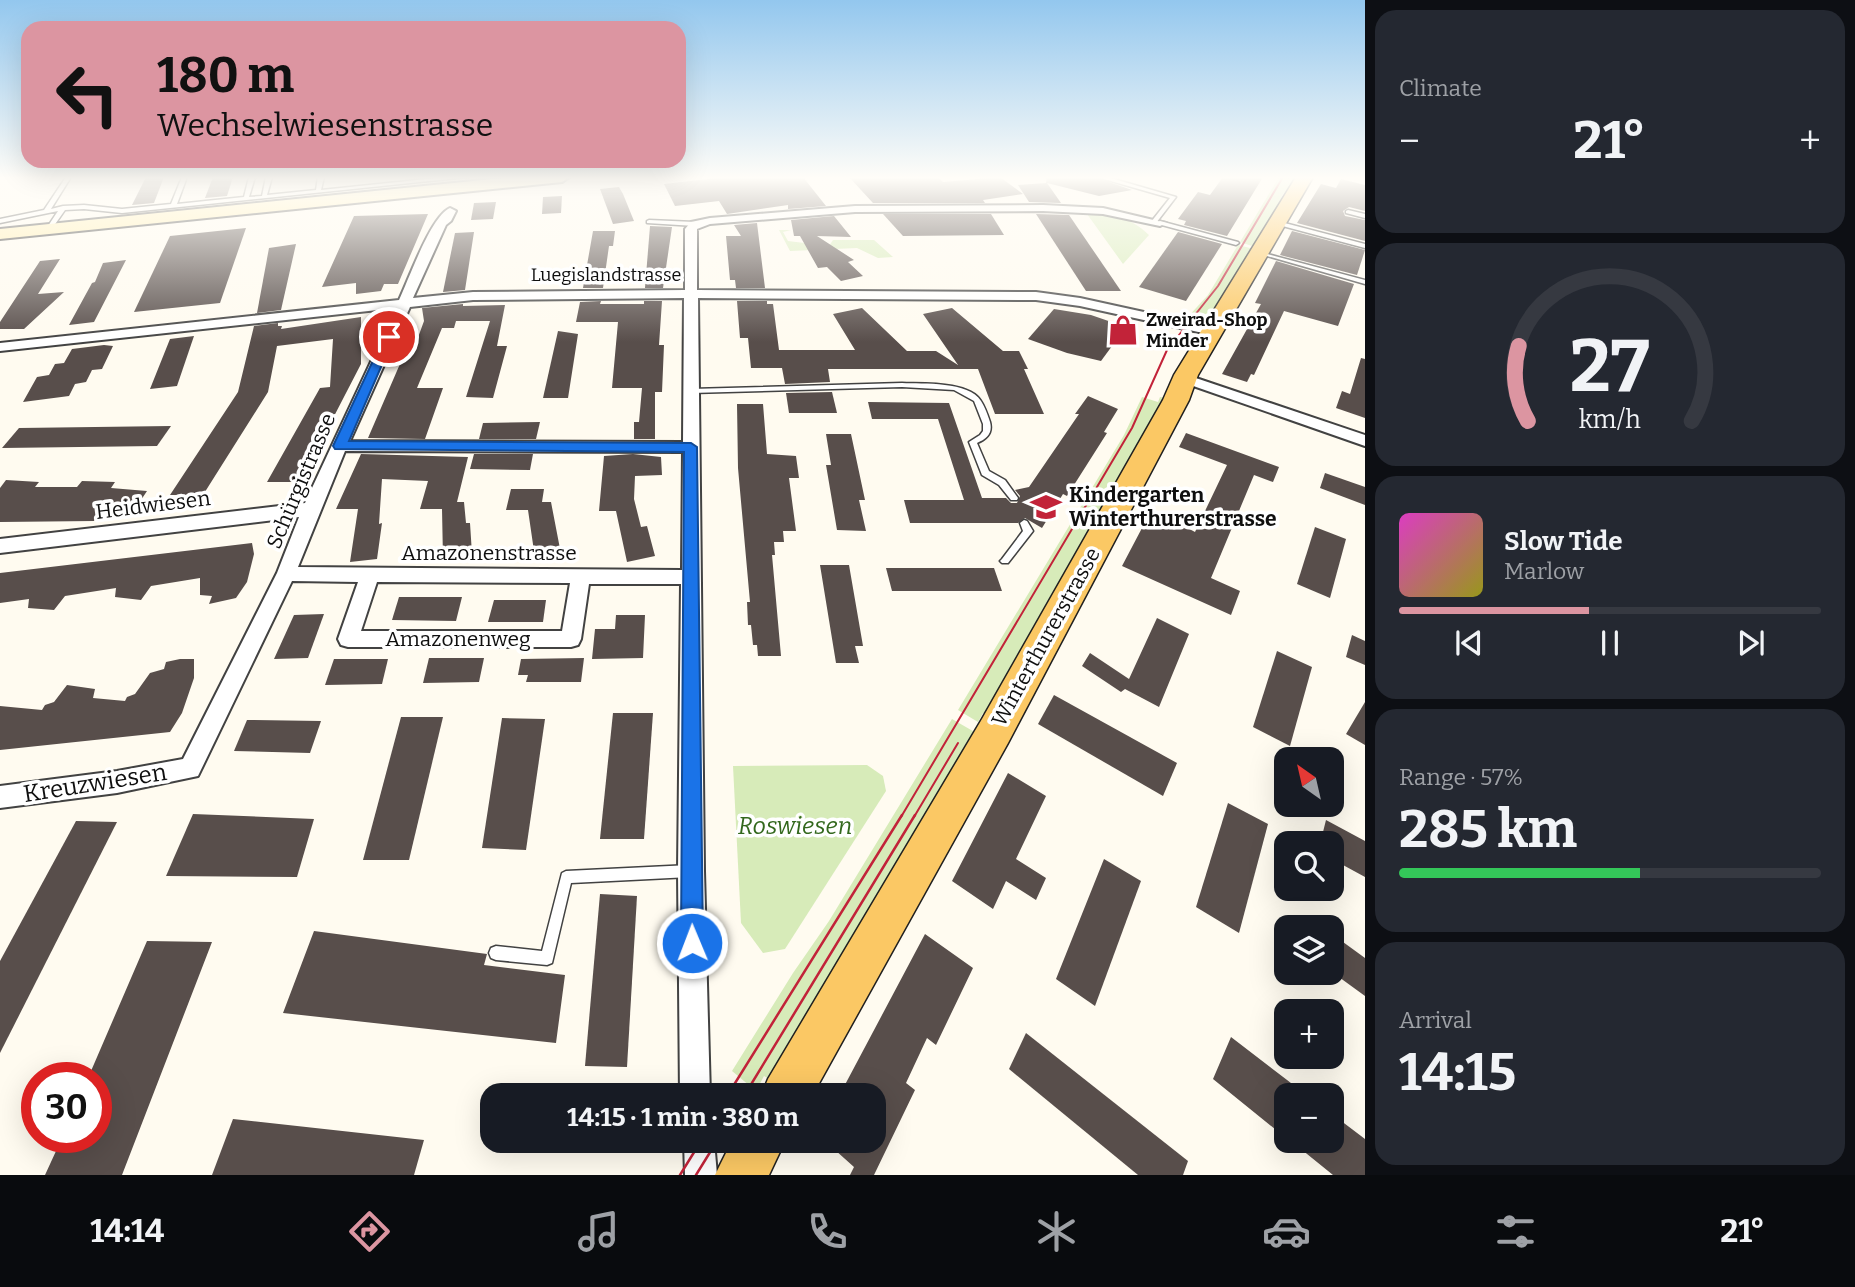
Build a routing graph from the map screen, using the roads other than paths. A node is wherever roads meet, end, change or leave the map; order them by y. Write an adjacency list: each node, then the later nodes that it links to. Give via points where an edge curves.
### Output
1 (21, 232): 7 (street)
2 (437, 232): 13 (street, Schürgistrasse)
3 (691, 232): 12 (street)
4 (1194, 232): 8 (lane)
5 (1273, 232): 10 (main road, Winterthurerstrasse)
6 (1311, 232): 9 (lane)
7 (0, 234)
8 (1236, 243)
9 (1365, 246)
10 (1262, 253): 11 (lane); 14 (main road, Winterthurerstrasse)
11 (1365, 282)
12 (692, 293): 13 (street, Luegislandstrasse, via 541,294); 14 (street, Luegislandstrasse, via 1036,296); 17 (street)
13 (404, 302): 15 (street, Luegislandstrasse); 19 (street, Schürgistrasse)
14 (1212, 331): 16 (main road, Winterthurerstrasse)
15 (0, 347)
16 (1185, 378): 18 (street); 35 (main road, Winterthurerstrasse, via 995,731)
17 (691, 391): 20 (street); 21 (lane, via 902,385 956,388 977,401 987,424 983,437 974,442 985,473 1000,479)
18 (1365, 441)
19 (340, 446): 20 (street); 22 (street, Schürgistrasse)
20 (691, 447): 29 (street)
21 (1014, 498)
22 (311, 509): 24 (street, Heidwiesen); 26 (street, Schürgistrasse)
23 (1024, 523): 25 (lane, via 1028,531)
24 (0, 546)
25 (1005, 561)
26 (286, 575): 27 (street, Amazonenstrasse); 30 (street, Schürgistrasse)
27 (370, 575): 28 (street, Amazonenstrasse); 28 (street, Amazonenweg, via 348,639 571,639)
28 (582, 576): 29 (street, Amazonenstrasse)
29 (691, 577): 32 (street)
30 (190, 768): 31 (street, Kreuzwiesen)
31 (0, 797)
32 (691, 871): 33 (lane, via 566,877 547,958); 34 (street)
33 (496, 953)
34 (695, 1083)
35 (792, 1083)
36 (700, 1153): 38 (street)
37 (753, 1153): 39 (main road)
38 (701, 1175)
39 (741, 1175)

